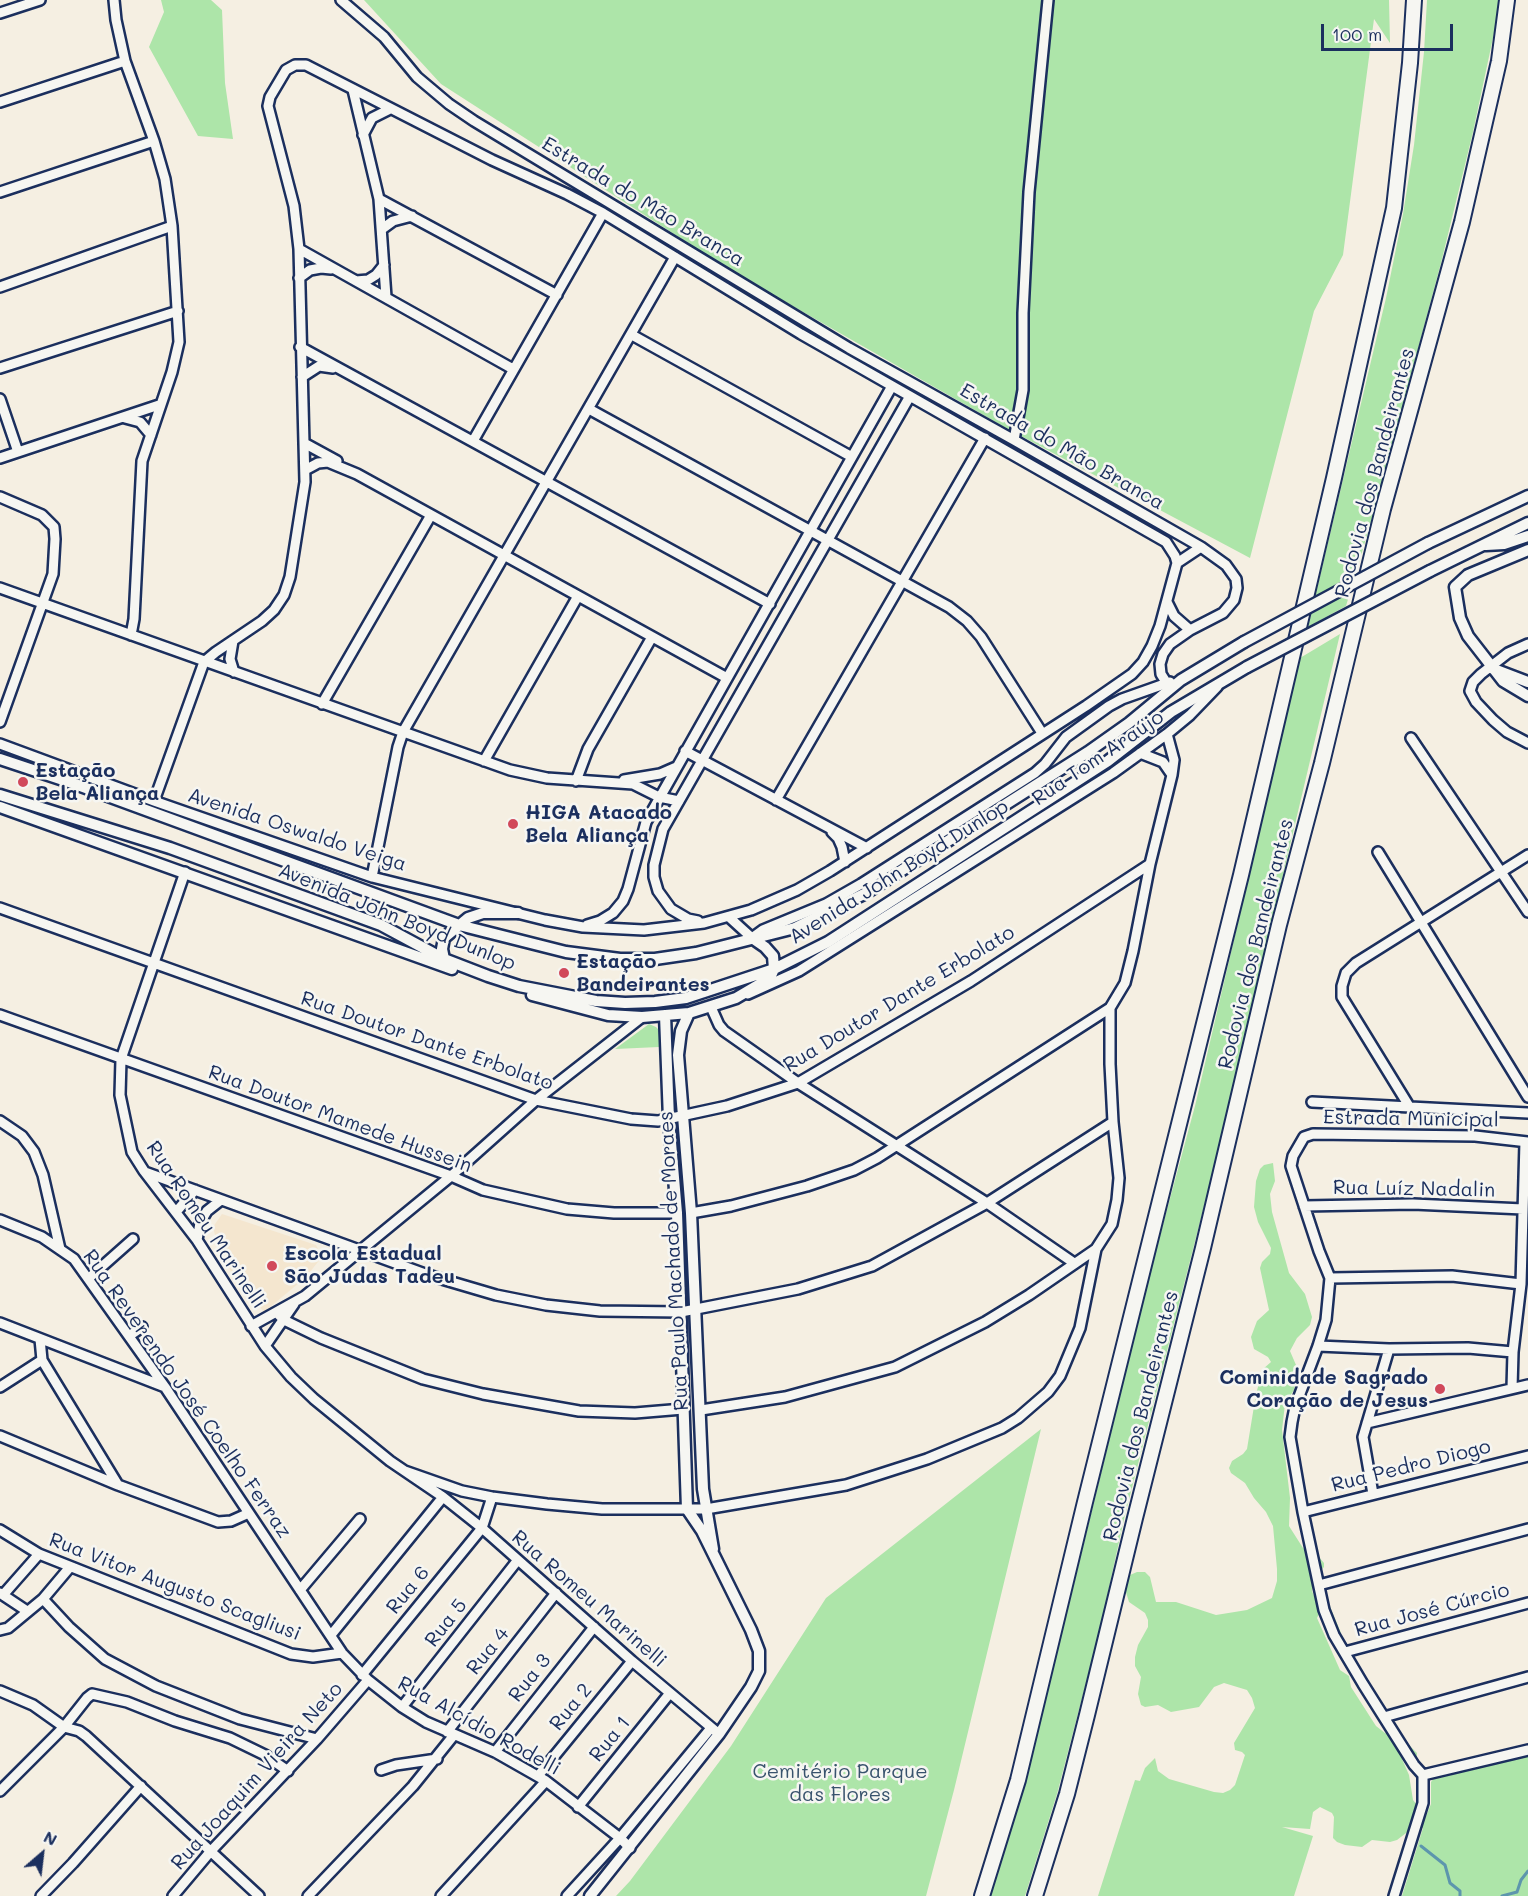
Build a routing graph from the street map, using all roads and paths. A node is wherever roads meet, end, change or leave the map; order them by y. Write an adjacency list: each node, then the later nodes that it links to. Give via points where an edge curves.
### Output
1 (40, 0): 8 (street)
2 (114, 0): 9 (street)
3 (341, 0): 24 (street, Estrada do Mão Branca, via 384,37 417,78 449,104)
4 (1048, 0): 48 (street, via 1029,192 1023,390)
5 (1414, 0): 262 (highway, Rodovia dos Bandeirantes, via 1394,208 1334,478 1233,909 1020,1770)
6 (1507, 0): 10 (highway, Rodovia dos Bandeirantes)
7 (1514, 0): 10 (highway)
8 (0, 13)
9 (125, 61): 12 (street); 15 (street)
10 (1499, 61): 263 (highway, Rodovia dos Bandeirantes, via 1450,271 1383,509 1279,924 1087,1715)
11 (353, 90): 13 (street); 14 (street); 22 (street, via 306,65 295,65 286,70 270,97 268,106 294,206)
12 (0, 102)
13 (390, 109): 14 (street, via 372,118); 18 (street)
14 (363, 135): 17 (street)
15 (154, 141): 16 (street); 20 (street, via 165,178)
16 (0, 192)
17 (379, 199): 19 (street); 21 (street)
18 (603, 213): 23 (street); 31 (street)
19 (412, 216): 21 (street); 31 (street)
20 (172, 226): 29 (street); 33 (street)
21 (382, 229): 25 (street)
22 (299, 249): 26 (street); 27 (street)
23 (675, 257): 30 (street); 34 (street)
24 (707, 262): 30 (street); 48 (street, Estrada do Mão Branca, via 849,348)
25 (384, 265): 28 (street, via 368,280); 32 (street)
26 (336, 270): 27 (street, via 310,270); 28 (street)
27 (299, 278): 35 (street)
28 (356, 281): 32 (street)
29 (0, 287)
30 (734, 293): 40 (street)
31 (557, 295): 37 (street)
32 (386, 297): 37 (street)
33 (178, 311): 36 (street); 43 (street, via 179,342)
34 (632, 335): 44 (street); 52 (street)
35 (300, 347): 38 (street); 39 (street)
36 (0, 368)
37 (513, 369): 49 (street)
38 (350, 374): 39 (street, via 319,366); 49 (street)
39 (302, 377): 50 (street)
40 (892, 386): 41 (street); 52 (street)
41 (910, 396): 47 (street); 63 (street)
42 (0, 399): 51 (street)
43 (159, 405): 45 (street); 46 (street)
44 (589, 409): 56 (street); 61 (street)
45 (123, 417): 46 (street, via 140,422); 51 (street)
46 (151, 435): 76 (street, via 142,461)
47 (985, 438): 68 (street, via 1166,542); 69 (street)
48 (1014, 440): 65 (street, Estrada do Mão Branca)
49 (472, 441): 56 (street)
50 (304, 443): 54 (street); 55 (street)
51 (18, 452): 53 (street)
52 (852, 457): 61 (street)
53 (0, 458)
54 (304, 470): 55 (street, via 328,462); 78 (street, via 290,577 284,595 262,621)
55 (357, 474): 59 (street)
56 (546, 482): 67 (street); 74 (street)
57 (1528, 496): 84 (main road, Avenida John Boyd Dunlop, bridge, via 1428,543)
58 (0, 497): 73 (street, via 38,512 54,527 55,566)
59 (431, 515): 67 (street); 90 (street)
60 (1528, 523): 64 (main road, Avenida John Boyd Dunlop)
61 (810, 531): 63 (street); 74 (street)
62 (1528, 536): 64 (main road, via 1504,544)
63 (828, 541): 69 (street); 103 (street)
64 (1482, 544): 85 (main road, Avenida John Boyd Dunlop, bridge)
65 (1201, 547): 68 (street); 75 (street, Estrada do Mão Branca, via 1232,571 1237,588 1234,600 1223,614)
66 (1528, 550): 81 (main road, via 1468,575 1455,587 1460,618)
67 (505, 555): 71 (street); 93 (street)
68 (1177, 563): 72 (street)
69 (903, 581): 94 (street, via 967,621); 110 (street)
70 (0, 588): 73 (street)
71 (578, 596): 77 (street); 102 (street)
72 (1167, 602): 75 (street, via 1174,616); 91 (street, via 1143,662)
73 (43, 603): 76 (street); 92 (street)
74 (770, 604): 83 (street)
75 (1190, 630): 86 (street, Estrada do Mão Branca, via 1163,654 1161,674)
76 (131, 635): 80 (street)
77 (652, 637): 83 (street); 106 (street, via 588,749)
78 (233, 641): 80 (street); 82 (street, via 230,659)
79 (1528, 644): 81 (street, via 1508,653)
80 (204, 662): 82 (street); 111 (street)
81 (1491, 668): 87 (main road); 88 (main road, via 1503,681); 98 (street, via 1473,682 1470,691 1493,720)
82 (234, 672): 90 (street)
83 (727, 678): 99 (street)
84 (1181, 680): 86 (street); 131 (main road, Avenida John Boyd Dunlop, via 1088,752 866,893 812,921)
85 (1222, 681): 95 (street, Rua Tom Araújo); 135 (main road, Avenida John Boyd Dunlop, via 1171,712 1108,761 884,907)
86 (1166, 682): 89 (street)
87 (1528, 682)
88 (1528, 696)
89 (1122, 699): 91 (street); 131 (street, via 1066,737 1035,773 861,884)
90 (322, 704): 93 (street)
91 (1086, 706): 94 (street, Avenida Oswaldo Veiga)
92 (0, 722)
93 (403, 732): 102 (street); 122 (street)
94 (1042, 733): 115 (street, Avenida Oswaldo Veiga)
95 (1167, 734): 100 (street, Rua Tom Araújo); 105 (street, via 1174,760)
96 (1411, 738): 120 (street)
97 (0, 744): 111 (street, Avenida Oswaldo Veiga)
98 (1528, 744)
99 (685, 751): 103 (street); 104 (street)
100 (1140, 753): 105 (street, via 1163,762); 139 (street, Rua Tom Araújo, via 799,971)
101 (0, 759): 129 (main road, Avenida John Boyd Dunlop)
102 (484, 761): 106 (street, via 510,770)
103 (703, 761): 110 (street); 112 (street)
104 (676, 767): 107 (street); 109 (street)
105 (1172, 775): 119 (street)
106 (576, 781): 107 (street)
107 (619, 782): 109 (street, via 642,787)
108 (0, 795): 132 (main road, Avenida John Boyd Dunlop, via 170,848 338,909 393,930)
109 (659, 797): 112 (street); 130 (street, via 646,822 623,901 613,913)
110 (776, 800): 114 (street)
111 (154, 801): 122 (street, Avenida Oswaldo Veiga)
112 (679, 801): 128 (street, via 663,829 654,877 658,891 671,909)
113 (0, 807): 121 (main road)
114 (828, 828): 115 (street); 118 (street, via 841,844)
115 (867, 848): 118 (street, Avenida Oswaldo Veiga)
116 (1378, 852): 127 (street)
117 (1528, 855): 120 (street)
118 (845, 862): 126 (street, Avenida Oswaldo Veiga, via 797,890)
119 (1150, 864): 141 (street, via 1125,983); 147 (street, Rua Doutor Dante Erbolato, via 971,981)
120 (1502, 871): 124 (street); 127 (street)
121 (186, 872): 133 (street, Rua Romeu Marinelli); 136 (main road)
122 (372, 877): 125 (street, Avenida Oswaldo Veiga)
123 (0, 908): 133 (street, Rua Doutor Dante Erbolato)
124 (1528, 912)
125 (518, 913): 129 (main road, via 483,913); 130 (street, Avenida Oswaldo Veiga)
126 (729, 917): 128 (street, Avenida Oswaldo Veiga); 131 (street)
127 (1421, 922): 148 (street); 151 (street, via 1356,963 1346,973 1342,986 1342,998)
128 (704, 923): 130 (street, Avenida Oswaldo Veiga, via 644,930)
129 (459, 925): 131 (main road, Avenida John Boyd Dunlop, via 566,952 620,959 696,953); 132 (main road, via 444,938)
130 (583, 927)
131 (752, 938): 135 (main road, via 769,950)
132 (444, 959): 134 (main road, Avenida John Boyd Dunlop)
133 (153, 964): 146 (street, Rua Romeu Marinelli); 149 (street, Rua Doutor Dante Erbolato)
134 (461, 967): 136 (main road); 137 (main road, Avenida John Boyd Dunlop)
135 (774, 969): 137 (main road, Avenida John Boyd Dunlop, via 686,998 655,1002 596,1001); 139 (main road, via 767,981)
136 (470, 976): 138 (main road)
137 (540, 990): 138 (main road)
138 (528, 994): 145 (main road, via 608,1015)
139 (736, 998): 140 (main road)
140 (711, 1007): 142 (main road); 147 (street, via 724,1031)
141 (1110, 1008): 156 (street); 158 (street)
142 (689, 1013): 143 (main road); 153 (main road, Rua Paulo Machado de Moraes, via 678,1055)
143 (665, 1015): 145 (main road); 154 (main road, Rua Paulo Machado de Moraes)
144 (0, 1016): 146 (street, Rua Doutor Mamede Hussein)
145 (642, 1017): 149 (street)
146 (121, 1059): 159 (street, Rua Romeu Marinelli, via 120,1095 126,1129 132,1152); 160 (street, Rua Doutor Mamede Hussein)
147 (798, 1083): 153 (street, Rua Doutor Dante Erbolato, via 747,1101); 158 (street)
148 (1528, 1097)
149 (536, 1100): 154 (street, Rua Doutor Dante Erbolato, via 632,1119); 160 (street)
150 (1312, 1102): 151 (street)
151 (1409, 1106): 152 (street)
152 (1528, 1113)
153 (684, 1115): 154 (street, Rua Doutor Dante Erbolato); 168 (main road, Rua Paulo Machado de Moraes)
154 (669, 1119): 167 (main road, Rua Paulo Machado de Moraes)
155 (0, 1121): 172 (street, Rua Reverendo José Coelho Ferraz, via 22,1136 34,1152)
156 (1113, 1122): 163 (street); 173 (street, via 1119,1178 1117,1200 1112,1224)
157 (1527, 1142): 164 (street, Estrada Municipal, via 1475,1136 1313,1134 1298,1145 1291,1166); 165 (street)
158 (897, 1145): 163 (street); 168 (street, via 854,1170 731,1206)
159 (144, 1171): 161 (street); 166 (street, Rua Romeu Marinelli)
160 (451, 1176): 167 (street, Rua Doutor Mamede Hussein, via 483,1190 567,1209); 174 (street)
161 (195, 1190): 162 (street); 166 (street)
162 (221, 1200): 171 (street, via 200,1223); 174 (street)
163 (987, 1203): 175 (street); 179 (street, via 872,1266 798,1289)
164 (1304, 1206): 165 (street, Rua Luíz Nadalin, via 1413,1204); 177 (street)
165 (1524, 1209): 178 (street)
166 (176, 1212): 171 (street, Rua Romeu Marinelli)
167 (677, 1213): 180 (main road, Rua Paulo Machado de Moraes)
168 (691, 1213): 179 (main road, Rua Paulo Machado de Moraes)
169 (0, 1220): 172 (street)
170 (133, 1239): 176 (street)
171 (197, 1240): 183 (street, Rua Romeu Marinelli)
172 (60, 1249): 176 (street, Rua Reverendo José Coelho Ferraz)
173 (1096, 1249): 175 (street); 208 (street, Rua Romeu Marinelli, via 1080,1328 1070,1356 1048,1392 1018,1418 967,1444 846,1485)
174 (360, 1250): 180 (street, via 428,1275 546,1305 600,1311); 181 (street)
175 (1074, 1263): 197 (street, via 985,1322 895,1367 785,1397)
176 (89, 1278): 185 (street, Rua Reverendo José Coelho Ferraz)
177 (1330, 1278): 178 (street, via 1452,1276); 188 (street, via 1326,1320)
178 (1521, 1284): 190 (street)
179 (696, 1311): 180 (street); 197 (main road, Rua Paulo Machado de Moraes)
180 (681, 1312): 196 (main road, Rua Paulo Machado de Moraes)
181 (281, 1317): 183 (street); 187 (street); 196 (street, via 321,1338 423,1378 483,1394 579,1411 635,1413)
182 (0, 1323): 186 (street)
183 (251, 1326): 187 (street, Rua Romeu Marinelli)
184 (142, 1327): 185 (street)
185 (129, 1336): 194 (street, Rua Reverendo José Coelho Ferraz)
186 (40, 1339): 191 (street); 194 (street)
187 (265, 1346): 201 (street, Rua Romeu Marinelli, via 314,1399)
188 (1318, 1346): 189 (street); 209 (street, via 1301,1388 1290,1437)
189 (1389, 1348): 190 (street); 198 (street)
190 (1513, 1352): 195 (street)
191 (42, 1360): 193 (street); 202 (street)
192 (1528, 1385): 195 (street)
193 (0, 1387)
194 (165, 1387): 210 (street, Rua Reverendo José Coelho Ferraz)
195 (1512, 1388): 198 (street)
196 (683, 1409): 207 (main road, Rua Paulo Machado de Moraes)
197 (701, 1410): 208 (main road, Rua Paulo Machado de Moraes)
198 (1366, 1423): 204 (street, via 1364,1437)
199 (0, 1436): 202 (street)
200 (1528, 1456): 204 (street, Rua Pedro Diogo)
201 (405, 1471): 203 (street, Rua Romeu Marinelli); 205 (street, Rua Romeu Marinelli)
202 (118, 1485): 210 (street, via 218,1522)
203 (462, 1491): 205 (street, Rua Romeu Marinelli); 206 (street, Rua Romeu Marinelli)
204 (1373, 1494): 209 (street, Rua Pedro Diogo)
205 (443, 1497): 212 (street, Rua Romeu Marinelli); 228 (street)
206 (492, 1497): 207 (street, Rua Romeu Marinelli, via 602,1509); 212 (street)
207 (687, 1509): 208 (street, Rua Romeu Marinelli); 216 (main road)
208 (706, 1509): 216 (main road, Rua Paulo Machado de Moraes)
209 (1303, 1512): 219 (street)
210 (249, 1513): 220 (street, Rua Reverendo José Coelho Ferraz)
211 (360, 1520): 220 (street)
212 (482, 1528): 217 (street, Rua Romeu Marinelli); 233 (street, Rua 6)
213 (1528, 1529): 219 (street)
214 (0, 1530): 215 (street, Rua Vitor Augusto Scagliusi)
215 (39, 1554): 218 (street, Rua Vitor Augusto Scagliusi); 222 (street)
216 (715, 1560): 239 (main road, via 751,1630 759,1651 759,1671 751,1687)
217 (517, 1561): 221 (street, Rua Romeu Marinelli); 236 (street, Rua 5)
218 (70, 1567): 223 (street); 230 (street, Rua Vitor Augusto Scagliusi, via 291,1654 313,1658)
219 (1319, 1585): 229 (street, via 1324,1610)
220 (300, 1590): 228 (street, Rua Reverendo José Coelho Ferraz)
221 (556, 1593): 226 (street, Rua Romeu Marinelli); 240 (street, Rua 4)
222 (2, 1594): 225 (street)
223 (43, 1599): 225 (street); 241 (street, via 105,1659 156,1686 240,1719)
224 (1528, 1603): 229 (street, Rua José Cúrcio)
225 (27, 1611): 227 (street)
226 (594, 1627): 231 (street, Rua Romeu Marinelli); 243 (street, Rua 3)
227 (0, 1630)
228 (331, 1635): 230 (street, Rua Reverendo José Coelho Ferraz)
229 (1345, 1652): 237 (street)
230 (342, 1653): 233 (street, Rua Reverendo José Coelho Ferraz)
231 (632, 1661): 235 (street, Rua Romeu Marinelli); 248 (street, Rua 2)
232 (1528, 1677): 237 (street)
233 (365, 1678): 236 (street, Rua Alcídio Rodelli); 241 (street, Rua Joaquim Vieira Neto)
234 (0, 1690): 238 (street, via 33,1705)
235 (670, 1693): 239 (street, Rua Romeu Marinelli); 251 (street, Rua 1)
236 (402, 1707): 240 (street, Rua Alcídio Rodelli)
237 (1384, 1717): 247 (street)
238 (64, 1727): 246 (street, via 87,1698 100,1694 230,1738); 249 (street, via 86,1736); 250 (street)
239 (715, 1731): 252 (street); 253 (main road)
240 (451, 1734): 243 (street, Rua Alcídio Rodelli); 244 (street, Rua 4)
241 (318, 1739): 246 (street, Rua Joaquim Vieira Neto)
242 (1528, 1750): 247 (street)
243 (495, 1752): 248 (street, Rua Alcídio Rodelli)
244 (437, 1759): 245 (street); 258 (street, Rua 4)
245 (381, 1770)
246 (288, 1771): 254 (street, Rua Joaquim Vieira Neto)
247 (1423, 1776): 264 (street, via 1423,1803)
248 (542, 1779): 251 (street, Rua Alcídio Rodelli); 259 (street, Rua 2)
249 (141, 1786): 254 (street); 255 (street)
250 (0, 1791)
251 (578, 1808): 252 (street, Rua Alcídio Rodelli)
252 (620, 1838): 253 (street, Rua Alcídio Rodelli); 260 (street)
253 (630, 1848): 261 (main road)
254 (210, 1852): 256 (street, Rua Joaquim Vieira Neto); 257 (street)
255 (41, 1896)
256 (173, 1896)
257 (259, 1896)
258 (308, 1896)
259 (441, 1896)
260 (567, 1896)
261 (591, 1896)
262 (982, 1896)
263 (1035, 1896)
264 (1394, 1896)

